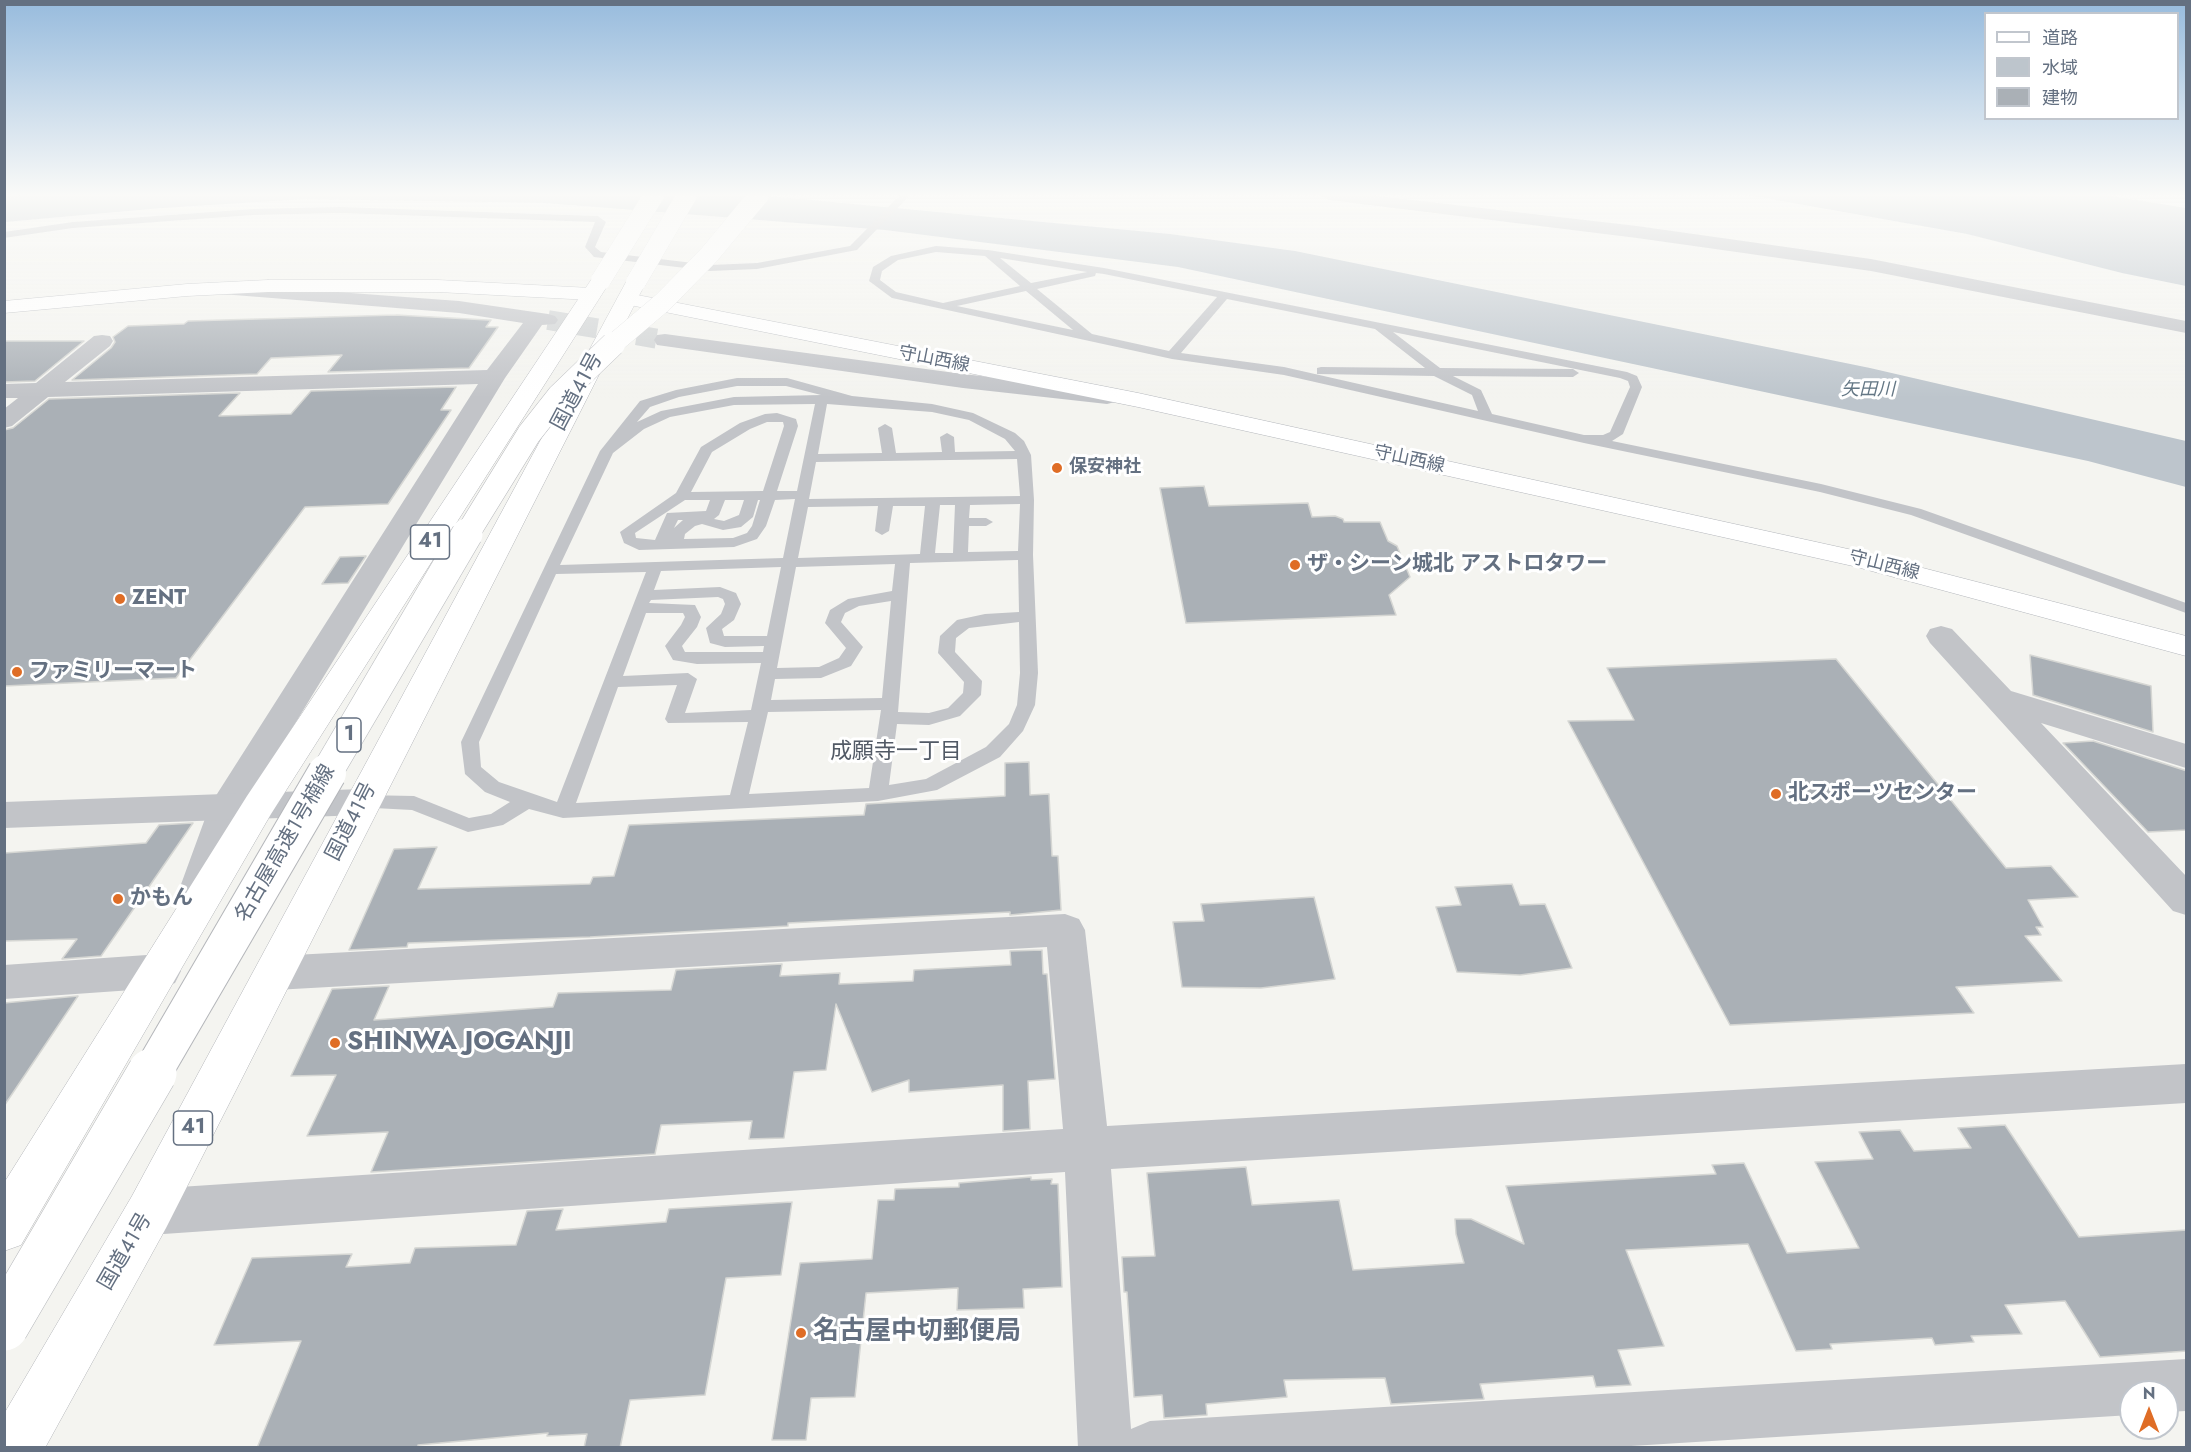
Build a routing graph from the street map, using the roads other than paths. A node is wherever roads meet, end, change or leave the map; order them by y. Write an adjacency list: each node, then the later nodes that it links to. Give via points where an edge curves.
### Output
1 (611, 263): 12 (main road, 国道41号 / 41, bridge)
2 (647, 263): 15 (main road, 国道41号 / 41, bridge)
3 (665, 263): 6 (lane, via 710,268)
4 (689, 263): 93 (main road, 名古屋高速1号楠線 / 1, via 548,395 516,434)
5 (701, 263): 94 (main road, 名古屋高速1号楠線 / 1, bridge, via 663,302 591,363 529,434)
6 (774, 263)
7 (887, 263): 17 (lane, via 877,269 874,281 881,289)
8 (999, 263): 13 (lane)
9 (1051, 263): 11 (lane)
10 (1855, 263): 20 (street)
11 (1104, 271): 13 (lane); 16 (lane)
12 (596, 287): 14 (main road); 82 (main road, 国道41号 / 41)
13 (1027, 287): 17 (lane); 21 (lane)
14 (211, 289): 18 (main road); 28 (street, via 459,307 543,319)
15 (631, 291): 33 (main road, 守山西線); 81 (main road, 国道41号 / 41)
16 (1224, 296): 19 (lane); 24 (lane)
17 (940, 306): 21 (lane)
18 (4, 307)
19 (1377, 326): 26 (lane); 27 (lane)
20 (2187, 327)
21 (1090, 339): 24 (lane)
22 (102, 340): 29 (street)
23 (665, 340): 33 (street, via 963,381)
24 (1172, 355): 25 (lane)
25 (1284, 371): 27 (lane); 34 (lane)
26 (1614, 373): 27 (lane); 38 (lane, via 1633,380 1636,387 1616,434 1605,439)
27 (1440, 374): 34 (lane, via 1477,393)
28 (494, 376): 29 (street); 82 (street)
29 (42, 390): 30 (street); 35 (street)
30 (4, 392)
31 (822, 399): 32 (lane); 39 (lane, via 696,406 639,426); 43 (lane)
32 (851, 400): 39 (lane, via 787,382 736,382 676,394 645,404); 40 (lane, via 973,417 1010,436)
33 (1138, 400): 70 (main road, 守山西線, via 1857,559)
34 (1487, 417): 38 (lane)
35 (4, 421)
36 (885, 428): 42 (lane)
37 (947, 437): 41 (lane)
38 (1584, 439): 67 (lane, via 1821,488 1916,512)
39 (608, 451): 64 (lane)
40 (1024, 455): 41 (lane); 51 (lane)
41 (949, 456): 42 (lane)
42 (890, 457): 43 (lane)
43 (812, 458): 48 (lane)
44 (752, 495): 45 (lane); 47 (lane); 56 (lane, via 746,516 736,524 690,522 678,533)
45 (768, 495): 46 (lane, via 791,426 789,419 765,418 706,450); 48 (lane); 56 (lane, via 752,536 734,542)
46 (682, 496): 47 (lane); 57 (lane, via 627,532 629,540 639,545)
47 (718, 496): 57 (lane, via 712,515 672,516)
48 (803, 499): 52 (lane); 62 (lane)
49 (963, 499): 50 (lane); 51 (lane); 53 (lane)
50 (933, 500): 52 (lane); 60 (lane)
51 (1027, 500): 58 (lane)
52 (886, 501): 55 (lane)
53 (961, 522): 54 (lane); 59 (lane)
54 (986, 522)
55 (882, 531)
56 (676, 544): 57 (lane)
57 (660, 545)
58 (1025, 555): 59 (lane); 68 (lane)
59 (960, 557): 60 (lane)
60 (927, 558): 61 (lane)
61 (903, 559): 62 (lane); 65 (lane)
62 (790, 563): 63 (lane); 71 (lane)
63 (655, 567): 64 (lane); 66 (lane)
64 (550, 570): 79 (lane, via 470,742 472,769 492,787)
65 (899, 596): 72 (lane, via 875,597 838,610 833,623 855,647 845,662 821,672); 76 (lane)
66 (642, 602): 71 (lane, via 720,592 730,596 733,604 728,616 714,628 716,639); 71 (lane, via 689,608 693,617 689,627 673,646 679,656 697,659); 73 (lane)
67 (2187, 608)
68 (1027, 616): 76 (lane, via 963,624 948,636 946,653 973,681 972,695 954,712 929,719); 78 (lane, via 1029,673 1026,705 1017,727 993,752 960,771 930,785)
69 (1941, 636): 74 (street)
70 (2187, 646)
71 (773, 649): 72 (lane)
72 (768, 674): 75 (lane)
73 (611, 682): 75 (lane, via 687,679 674,719); 83 (lane)
74 (2003, 699): 77 (street); 85 (street)
75 (760, 711): 76 (lane); 80 (lane)
76 (890, 711): 78 (lane)
77 (2187, 756)
78 (878, 794): 80 (lane)
79 (525, 801): 81 (lane, via 496,820 468,825 414,803); 83 (lane)
80 (738, 801): 83 (lane)
81 (362, 802): 82 (street); 87 (main road, 国道41号 / 41)
82 (244, 805): 84 (street); 86 (main road, 国道41号 / 41)
83 (563, 811)
84 (4, 815)
85 (2187, 900)
86 (171, 955): 88 (street); 92 (main road, 国道41号 / 41)
87 (275, 973): 90 (street, via 1065,930); 91 (main road, 国道41号 / 41)
88 (4, 982)
89 (2187, 1083): 90 (street)
90 (1087, 1149): 91 (street); 97 (street)
91 (149, 1212): 96 (main road, 国道41号 / 41)
92 (8, 1216)
93 (4, 1282)
94 (4, 1326)
95 (2187, 1385): 98 (street)
96 (15, 1448)
97 (1105, 1448)
98 (1150, 1448)

